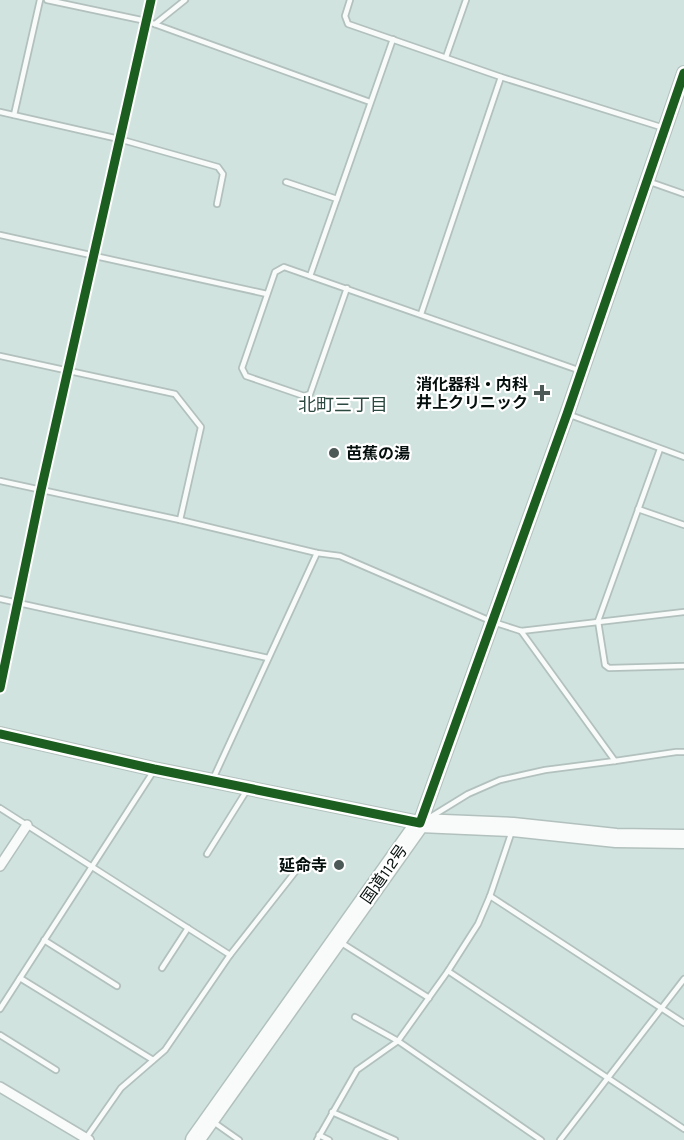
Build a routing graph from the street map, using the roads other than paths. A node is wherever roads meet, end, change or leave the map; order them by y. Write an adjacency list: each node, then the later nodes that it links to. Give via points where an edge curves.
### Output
1 (40, 0): 14 (lane)
2 (47, 0): 7 (lane)
3 (151, 0): 7 (street)
4 (185, 0): 7 (lane)
5 (350, 0): 8 (lane, via 345,16 348,24)
6 (466, 0): 9 (lane)
7 (150, 23): 12 (lane); 16 (street)
8 (393, 39): 9 (lane); 12 (lane)
9 (446, 57): 11 (lane)
10 (684, 73): 15 (street)
11 (501, 76): 15 (lane); 27 (lane)
12 (370, 102): 20 (lane)
13 (0, 112): 14 (lane)
14 (14, 115): 16 (lane)
15 (666, 129): 18 (street)
16 (119, 139): 21 (lane, via 218,167 224,174); 23 (street)
17 (286, 182): 20 (lane)
18 (648, 182): 19 (lane); 30 (street)
19 (684, 194)
20 (337, 200): 24 (lane)
21 (217, 204)
22 (0, 235): 23 (lane)
23 (94, 255): 26 (lane); 29 (street)
24 (310, 276): 25 (lane); 26 (lane, via 284,267 275,272)
25 (347, 288): 26 (lane, via 310,394 304,396 246,376 242,368); 27 (lane)
26 (267, 294)
27 (421, 314): 30 (lane)
28 (0, 356): 29 (lane)
29 (68, 371): 35 (street); 37 (lane, via 175,394 201,427)
30 (582, 371): 31 (street)
31 (567, 414): 32 (lane); 44 (street)
32 (660, 449): 33 (lane); 36 (lane)
33 (684, 456)
34 (0, 481): 35 (lane)
35 (41, 490): 37 (lane); 41 (street)
36 (638, 509): 38 (lane); 43 (lane)
37 (180, 520): 39 (lane)
38 (684, 525)
39 (317, 553): 44 (lane, via 340,556); 46 (lane)
40 (0, 599): 41 (lane)
41 (16, 603): 46 (lane); 48 (street)
42 (684, 612): 43 (lane)
43 (598, 621): 45 (lane); 47 (lane, via 605,665 609,668)
44 (493, 622): 45 (lane); 56 (street)
45 (521, 631): 51 (lane)
46 (268, 658): 53 (lane)
47 (684, 666)
48 (0, 688)
49 (0, 734): 52 (street)
50 (684, 752): 51 (lane)
51 (615, 762): 56 (lane, via 500,780)
52 (154, 769): 53 (street); 62 (lane)
53 (212, 781): 54 (street)
54 (248, 789): 56 (street); 60 (lane)
55 (0, 808): 57 (lane)
56 (420, 823): 58 (highway); 67 (highway, 国道112号)
57 (27, 825): 61 (street); 62 (lane)
58 (513, 827): 59 (highway, via 616,838); 64 (lane)
59 (684, 839)
60 (207, 854)
61 (0, 866)
62 (92, 866): 65 (lane); 66 (lane)
63 (299, 867): 68 (lane)
64 (490, 896): 70 (lane, via 478,924); 75 (lane)
65 (188, 928): 68 (lane); 69 (lane)
66 (44, 940): 71 (lane); 73 (lane)
67 (337, 940): 74 (lane); 86 (highway, 国道112号)
68 (231, 955): 81 (lane, via 165,1050)
69 (162, 968)
70 (448, 971): 74 (lane); 83 (lane)
71 (20, 978): 76 (lane); 81 (lane)
72 (684, 979): 75 (lane)
73 (117, 986)
74 (429, 998): 80 (lane)
75 (661, 1008): 78 (lane); 83 (lane)
76 (0, 1009)
77 (355, 1017): 80 (lane)
78 (684, 1023)
79 (0, 1035): 82 (lane)
80 (398, 1041): 85 (lane, via 357,1070); 94 (lane)
81 (153, 1060): 89 (lane, via 121,1088)
82 (56, 1070)
83 (607, 1078): 87 (lane); 95 (lane)
84 (0, 1087): 89 (street)
85 (332, 1112): 88 (lane); 93 (lane)
86 (210, 1119): 90 (highway, 国道112号); 91 (lane)
87 (684, 1130)
88 (318, 1138): 92 (lane)
89 (88, 1139)
90 (195, 1140)
91 (238, 1140)
92 (329, 1140)
93 (395, 1140)
94 (540, 1140)
95 (560, 1140)

